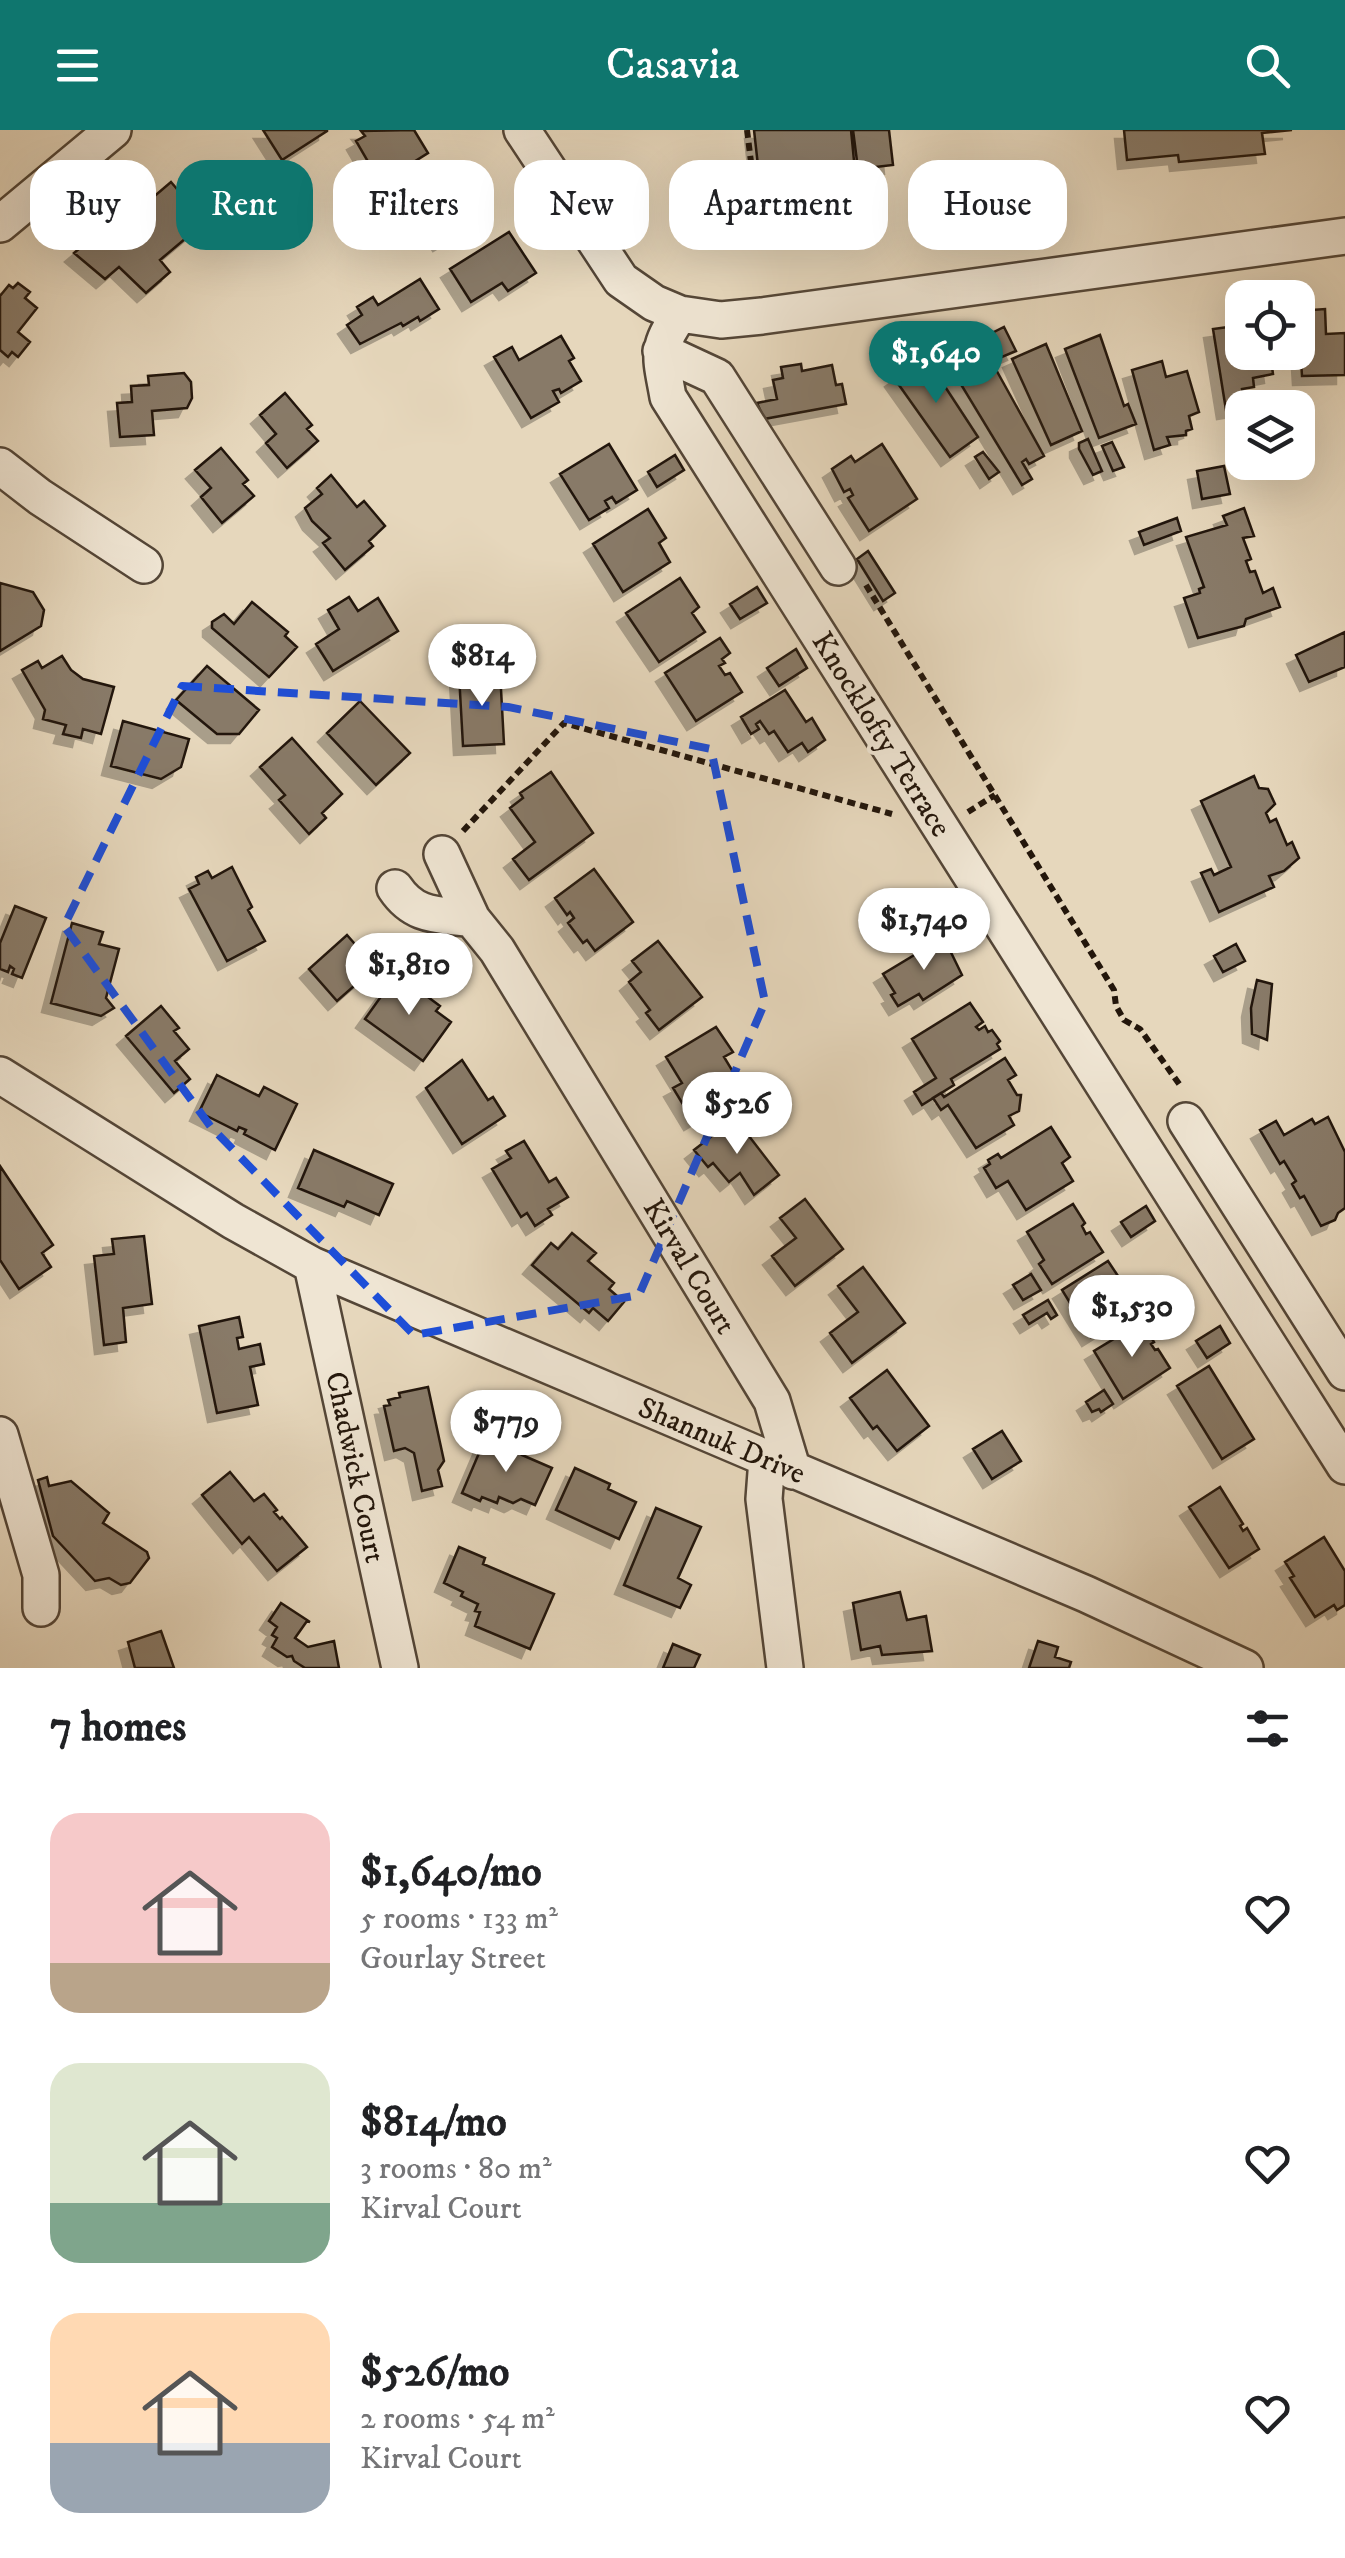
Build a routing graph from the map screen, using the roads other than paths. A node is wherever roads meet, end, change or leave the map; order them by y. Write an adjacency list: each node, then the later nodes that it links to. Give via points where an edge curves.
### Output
1 (113, 130): 3 (street)
2 (522, 130): 5 (street, via 622,280)
3 (0, 224)
4 (1345, 236): 5 (street, via 762,316)
5 (680, 314): 6 (street)
6 (661, 351): 9 (street, via 717,377); 19 (street, Knocklofty Terrace, via 668,397)
7 (0, 466): 8 (street)
8 (144, 565)
9 (838, 567)
10 (442, 854): 12 (street, Kirval Court)
11 (396, 888): 12 (street, via 420,912)
12 (472, 919): 18 (street, Kirval Court, via 772,1401)
13 (0, 1076): 15 (street, Shannuk Drive)
14 (1186, 1121): 16 (street)
15 (312, 1265): 18 (street, Shannuk Drive); 21 (street, Chadwick Court)
16 (1345, 1372)
17 (0, 1435): 20 (street, via 41,1576)
18 (780, 1465): 22 (street, Kirval Court, via 764,1499); 23 (street, Shannuk Drive)
19 (1345, 1466)
20 (42, 1608)
21 (400, 1668)
22 (785, 1668)
23 (1245, 1668)

